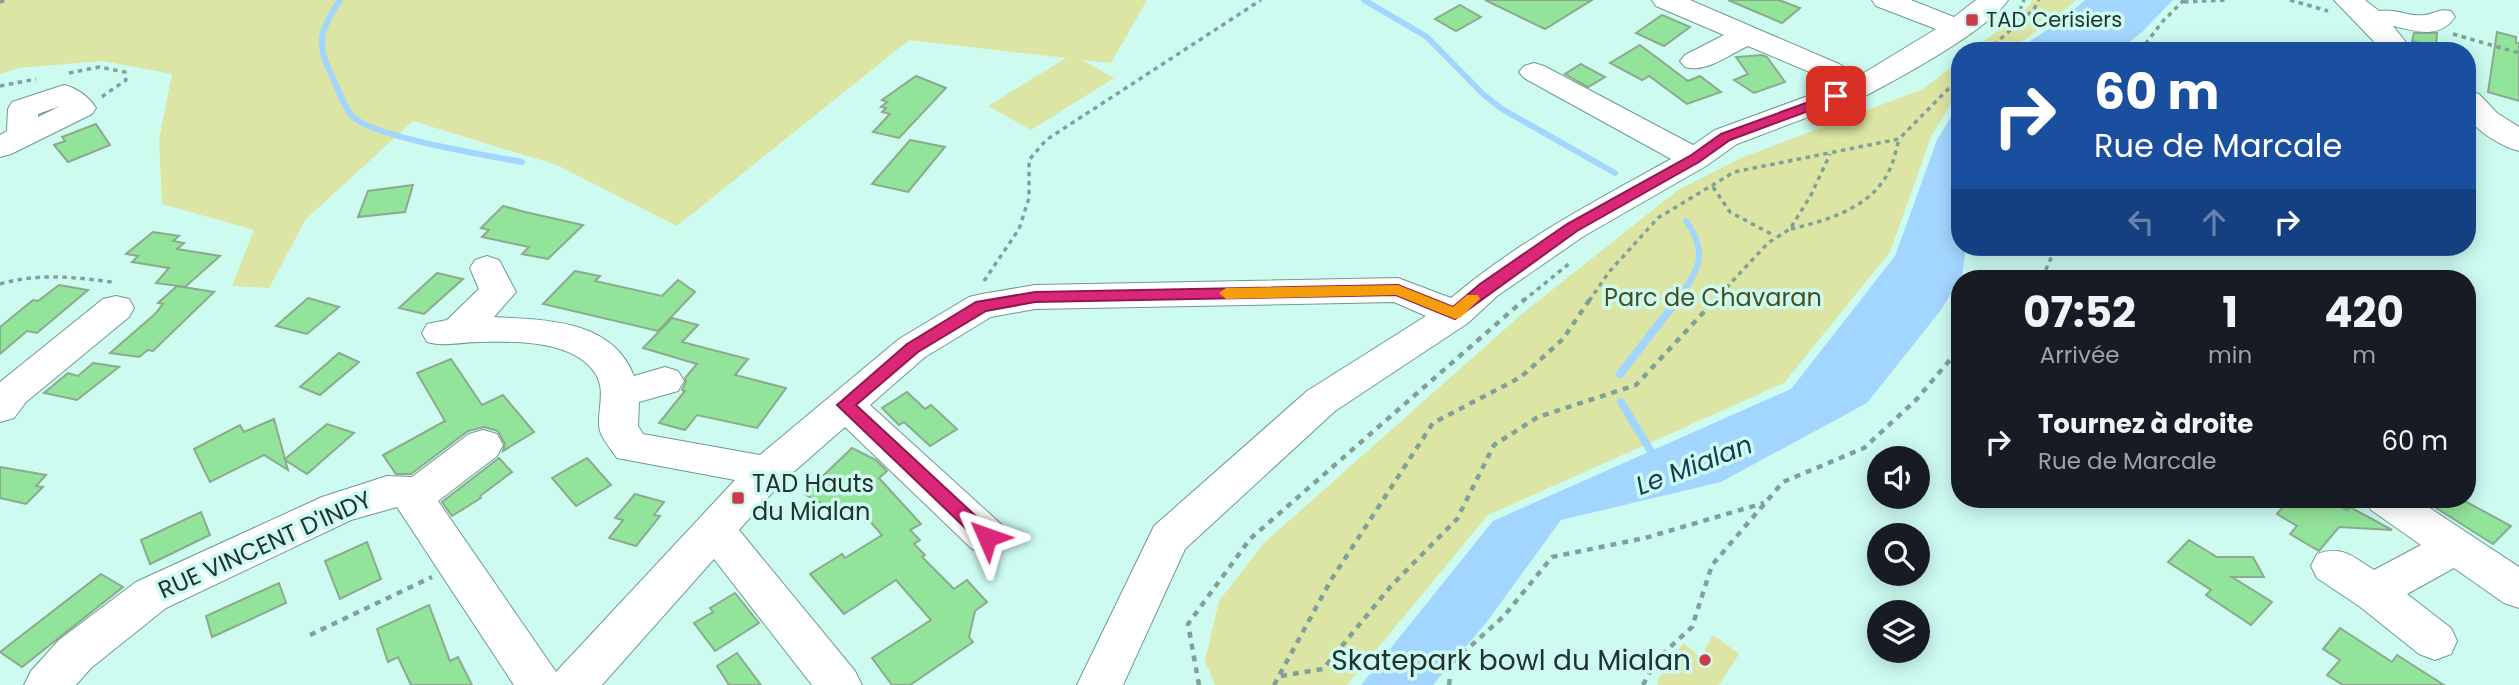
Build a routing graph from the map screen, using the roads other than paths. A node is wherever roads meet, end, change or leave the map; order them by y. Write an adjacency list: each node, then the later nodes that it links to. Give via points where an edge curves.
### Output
1 (1666, 0): 9 (street)
2 (1688, 0): 13 (street)
3 (1886, 0): 8 (street)
4 (1994, 0): 8 (street)
5 (2348, 0): 6 (street)
6 (2373, 21): 7 (street, via 2391,17); 10 (street)
7 (2436, 21)
8 (1958, 28): 13 (street)
9 (1748, 34): 11 (street); 13 (street, via 1829,71)
10 (2391, 42)
11 (1695, 61)
12 (1534, 72): 18 (street)
13 (1868, 83): 18 (street, via 1726,137)
14 (81, 108): 16 (street)
15 (2476, 109): 17 (street)
16 (12, 141)
17 (2519, 141)
18 (1704, 173): 21 (street, via 1572,228)
19 (486, 268): 23 (street, via 498,292 449,332 555,333 584,343 611,366)
20 (116, 308): 25 (street, via 13,392)
21 (1455, 314): 24 (street, via 1398,290 1035,297 982,306 912,348); 41 (street, via 1321,401 1169,538)
22 (665, 381): 23 (street)
23 (621, 394): 27 (street, via 618,428 631,447)
24 (846, 405): 27 (street); 31 (street)
25 (0, 408)
26 (483, 445): 28 (street)
27 (767, 472): 30 (street)
28 (412, 498): 37 (street, RUE VINCENT D'INDY, via 408,491 387,492 337,508 151,595 75,654); 38 (street)
29 (2398, 508): 32 (street)
30 (715, 529): 39 (street); 40 (street)
31 (987, 537)
32 (2455, 548): 34 (street); 35 (street)
33 (2332, 566): 35 (street)
34 (2519, 590)
35 (2374, 593): 36 (street)
36 (2435, 641)
37 (47, 685)
38 (540, 685)
39 (573, 685)
40 (839, 685)
41 (1100, 685)

